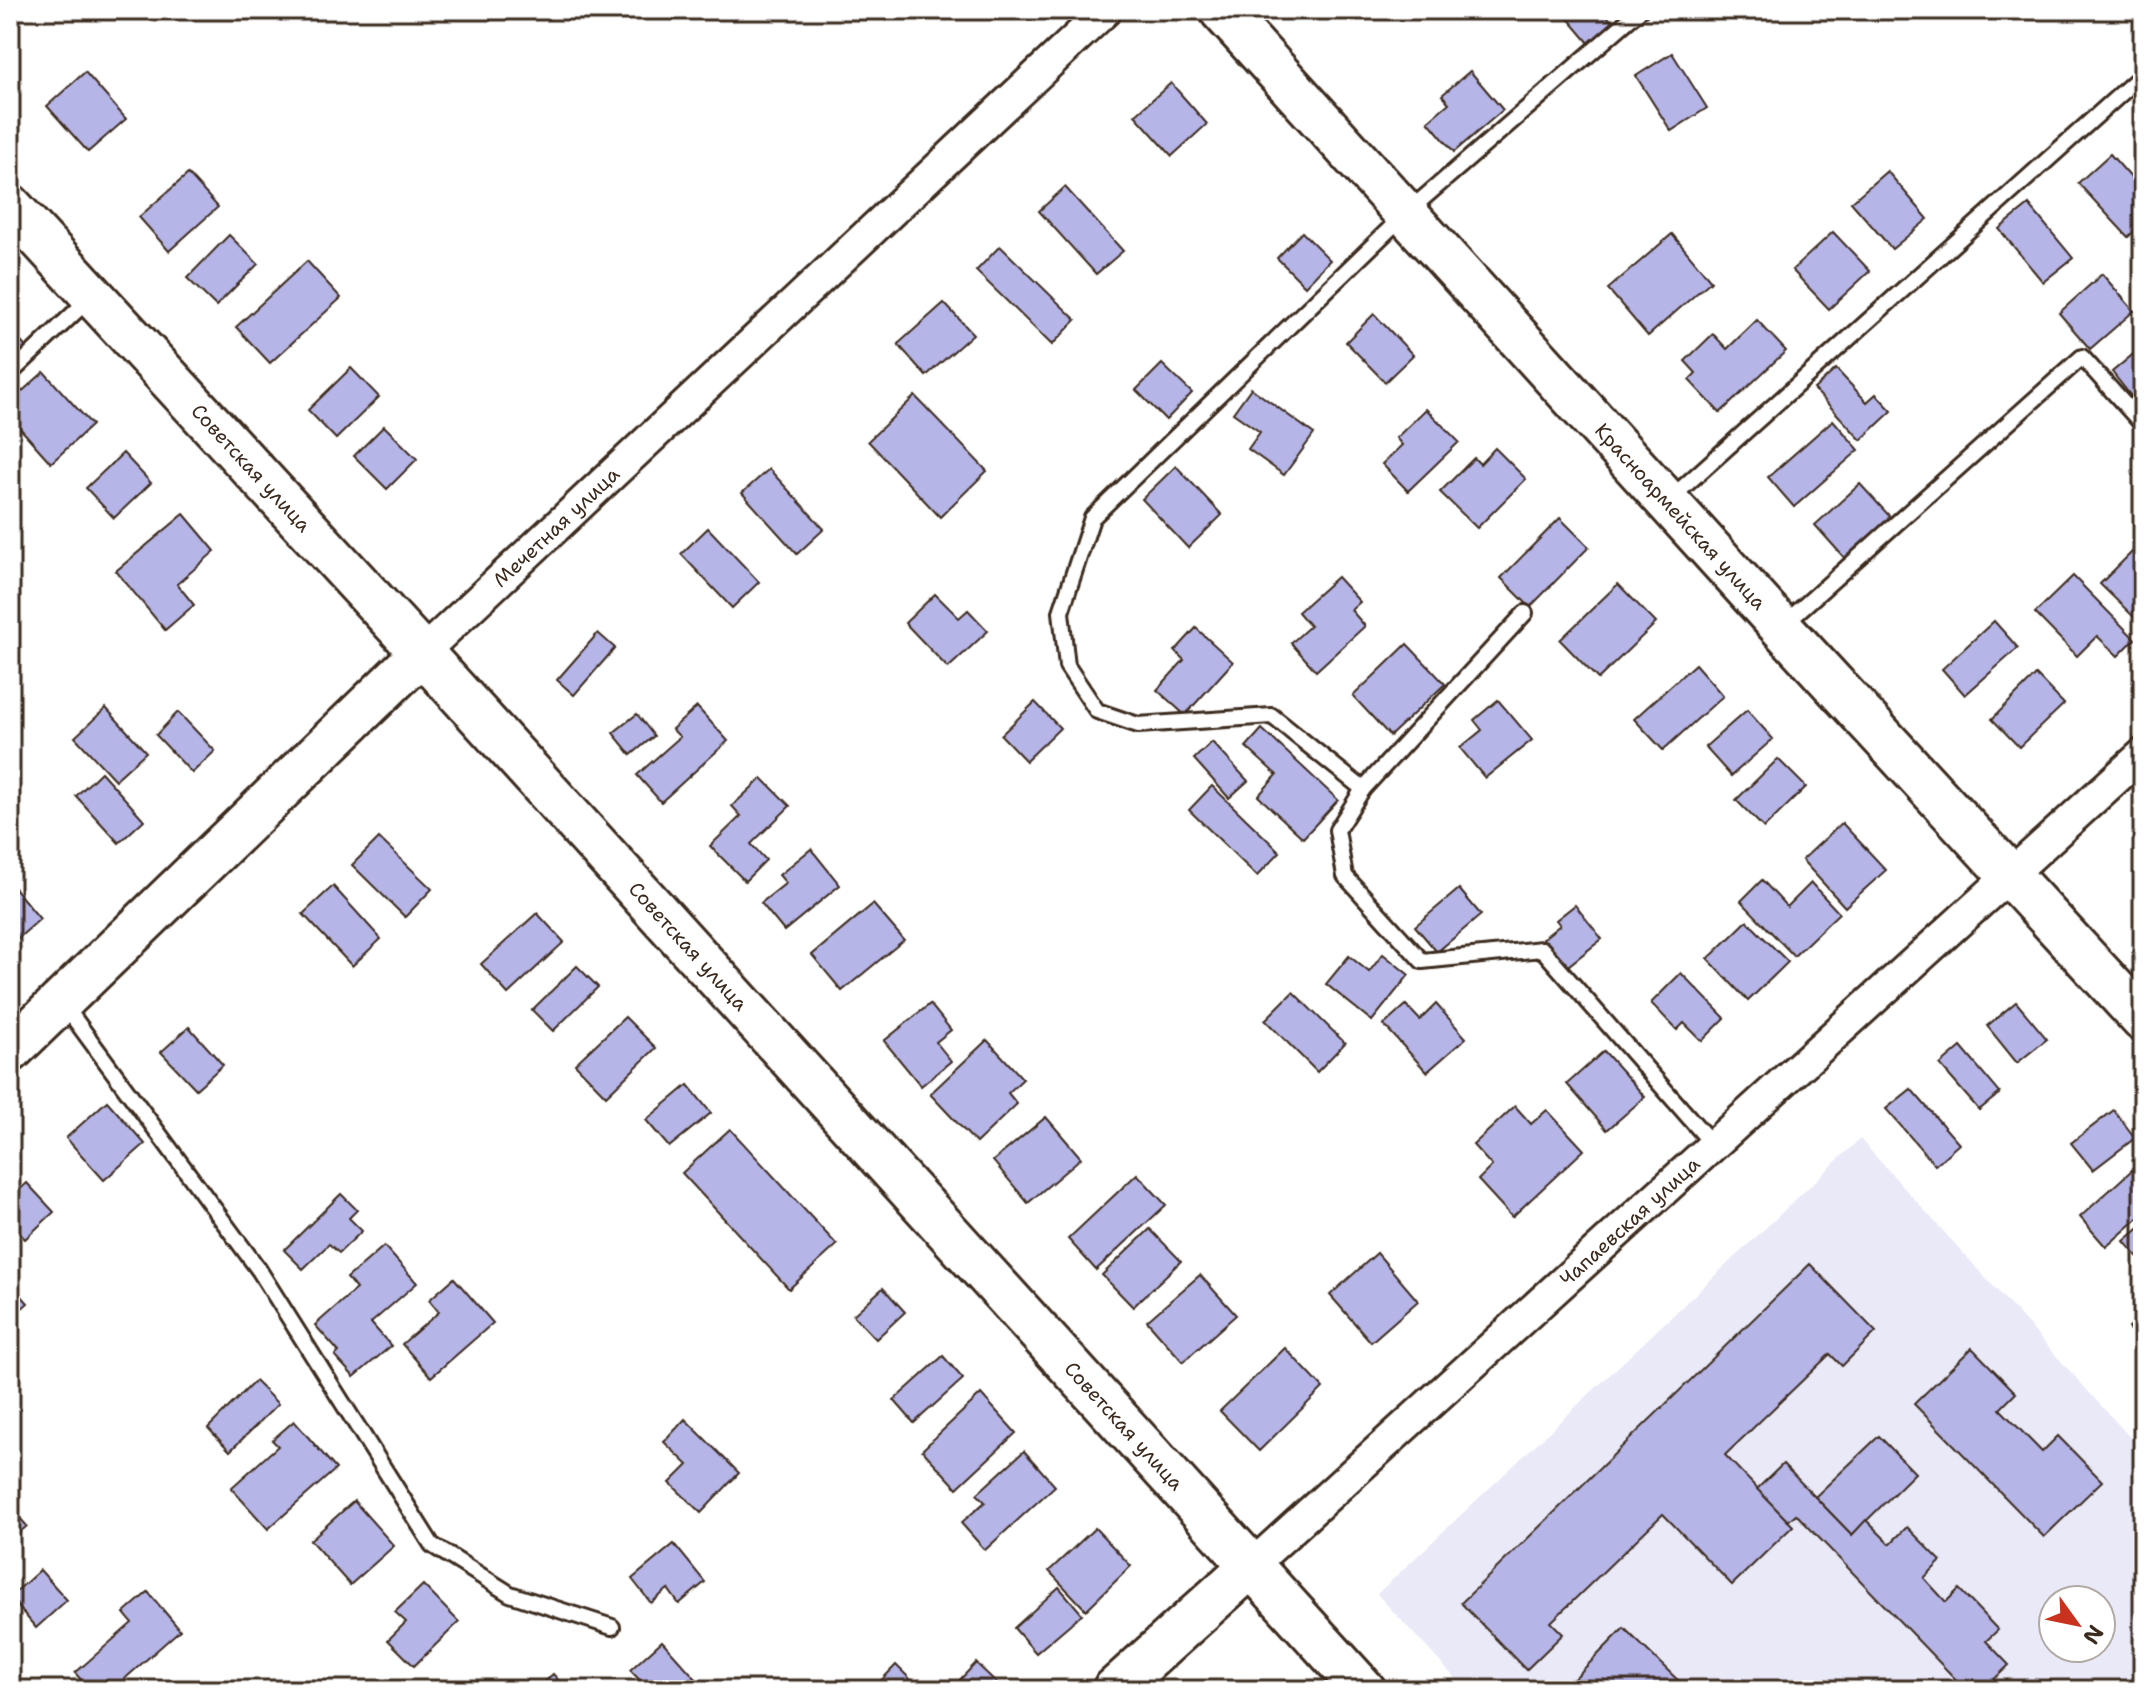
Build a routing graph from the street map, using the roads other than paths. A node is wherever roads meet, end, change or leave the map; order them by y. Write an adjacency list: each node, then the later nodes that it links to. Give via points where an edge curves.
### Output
1 (1106, 10): 13 (street, Мечетная улица)
2 (1221, 10): 6 (street, Красноармейская улица)
3 (1640, 10): 6 (lane)
4 (2143, 74): 10 (lane)
5 (10, 206): 7 (street, Советская улица)
6 (1405, 214): 10 (street, Красноармейская улица); 15 (lane, via 1092,518 1061,612 1067,666 1097,711 1138,725 1272,716)
7 (91, 296): 8 (lane); 13 (street, Советская улица)
8 (10, 374)
9 (2143, 425): 12 (lane, via 2082,357)
10 (1667, 502): 12 (street, Красноармейская улица)
11 (1525, 613): 15 (lane)
12 (1781, 627): 16 (street, Красноармейская улица)
13 (422, 653): 17 (street, Мечетная улица); 21 (street, Советская улица)
14 (2143, 754): 16 (street, Чапаевская улица)
15 (1363, 789): 20 (lane, via 1337,830 1345,876 1422,961 1542,949)
16 (2010, 875): 18 (street, Красноармейская улица); 20 (street, Чапаевская улица)
17 (62, 1002): 19 (street, Мечетная улица); 22 (lane, via 259,1270 432,1545 510,1594)
18 (2143, 1020)
19 (10, 1051)
20 (1713, 1145): 21 (street, Чапаевская улица)
21 (1251, 1566): 23 (street, Чапаевская улица); 24 (street, Советская улица)
22 (612, 1627)
23 (1114, 1690)
24 (1364, 1690)

